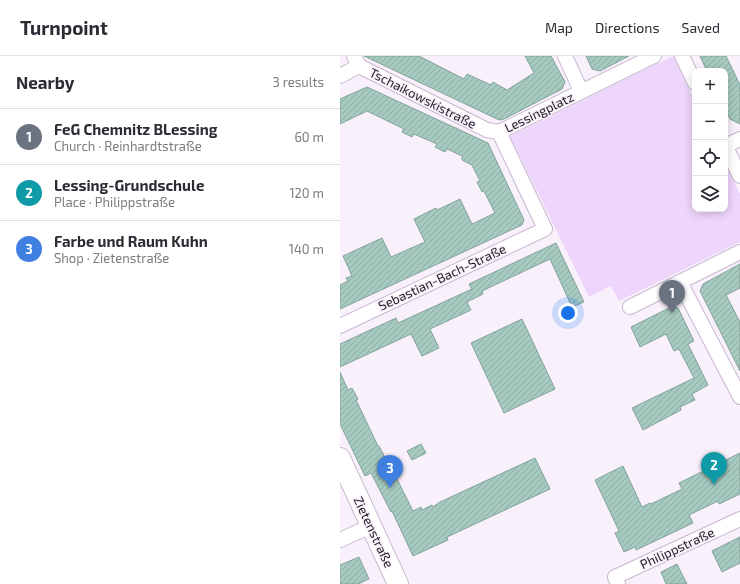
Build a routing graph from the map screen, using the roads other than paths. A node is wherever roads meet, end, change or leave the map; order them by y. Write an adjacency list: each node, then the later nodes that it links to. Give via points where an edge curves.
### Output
1 (565, 56): 7 (street)
2 (654, 56): 7 (street, Lessingplatz)
3 (682, 56): 6 (street)
4 (356, 61): 5 (street); 8 (street, Tschaikowskistraße, via 487,130)
5 (340, 76)
6 (692, 77)
7 (581, 91): 8 (street, Lessingplatz)
8 (499, 132): 13 (street, Lessingplatz)
9 (740, 139): 10 (street)
10 (728, 144)
11 (728, 151): 12 (street)
12 (740, 176)
13 (545, 229): 17 (street, Sebastian-Bach-Straße)
14 (740, 252): 15 (street)
15 (680, 282): 16 (street); 18 (street)
16 (630, 307)
17 (340, 326)
18 (740, 397)
19 (340, 458): 21 (street, Zietenstraße)
20 (740, 519): 23 (street, Philippstraße)
21 (371, 526): 22 (street); 24 (street, Zietenstraße)
22 (340, 540)
23 (616, 580)
24 (398, 584)

